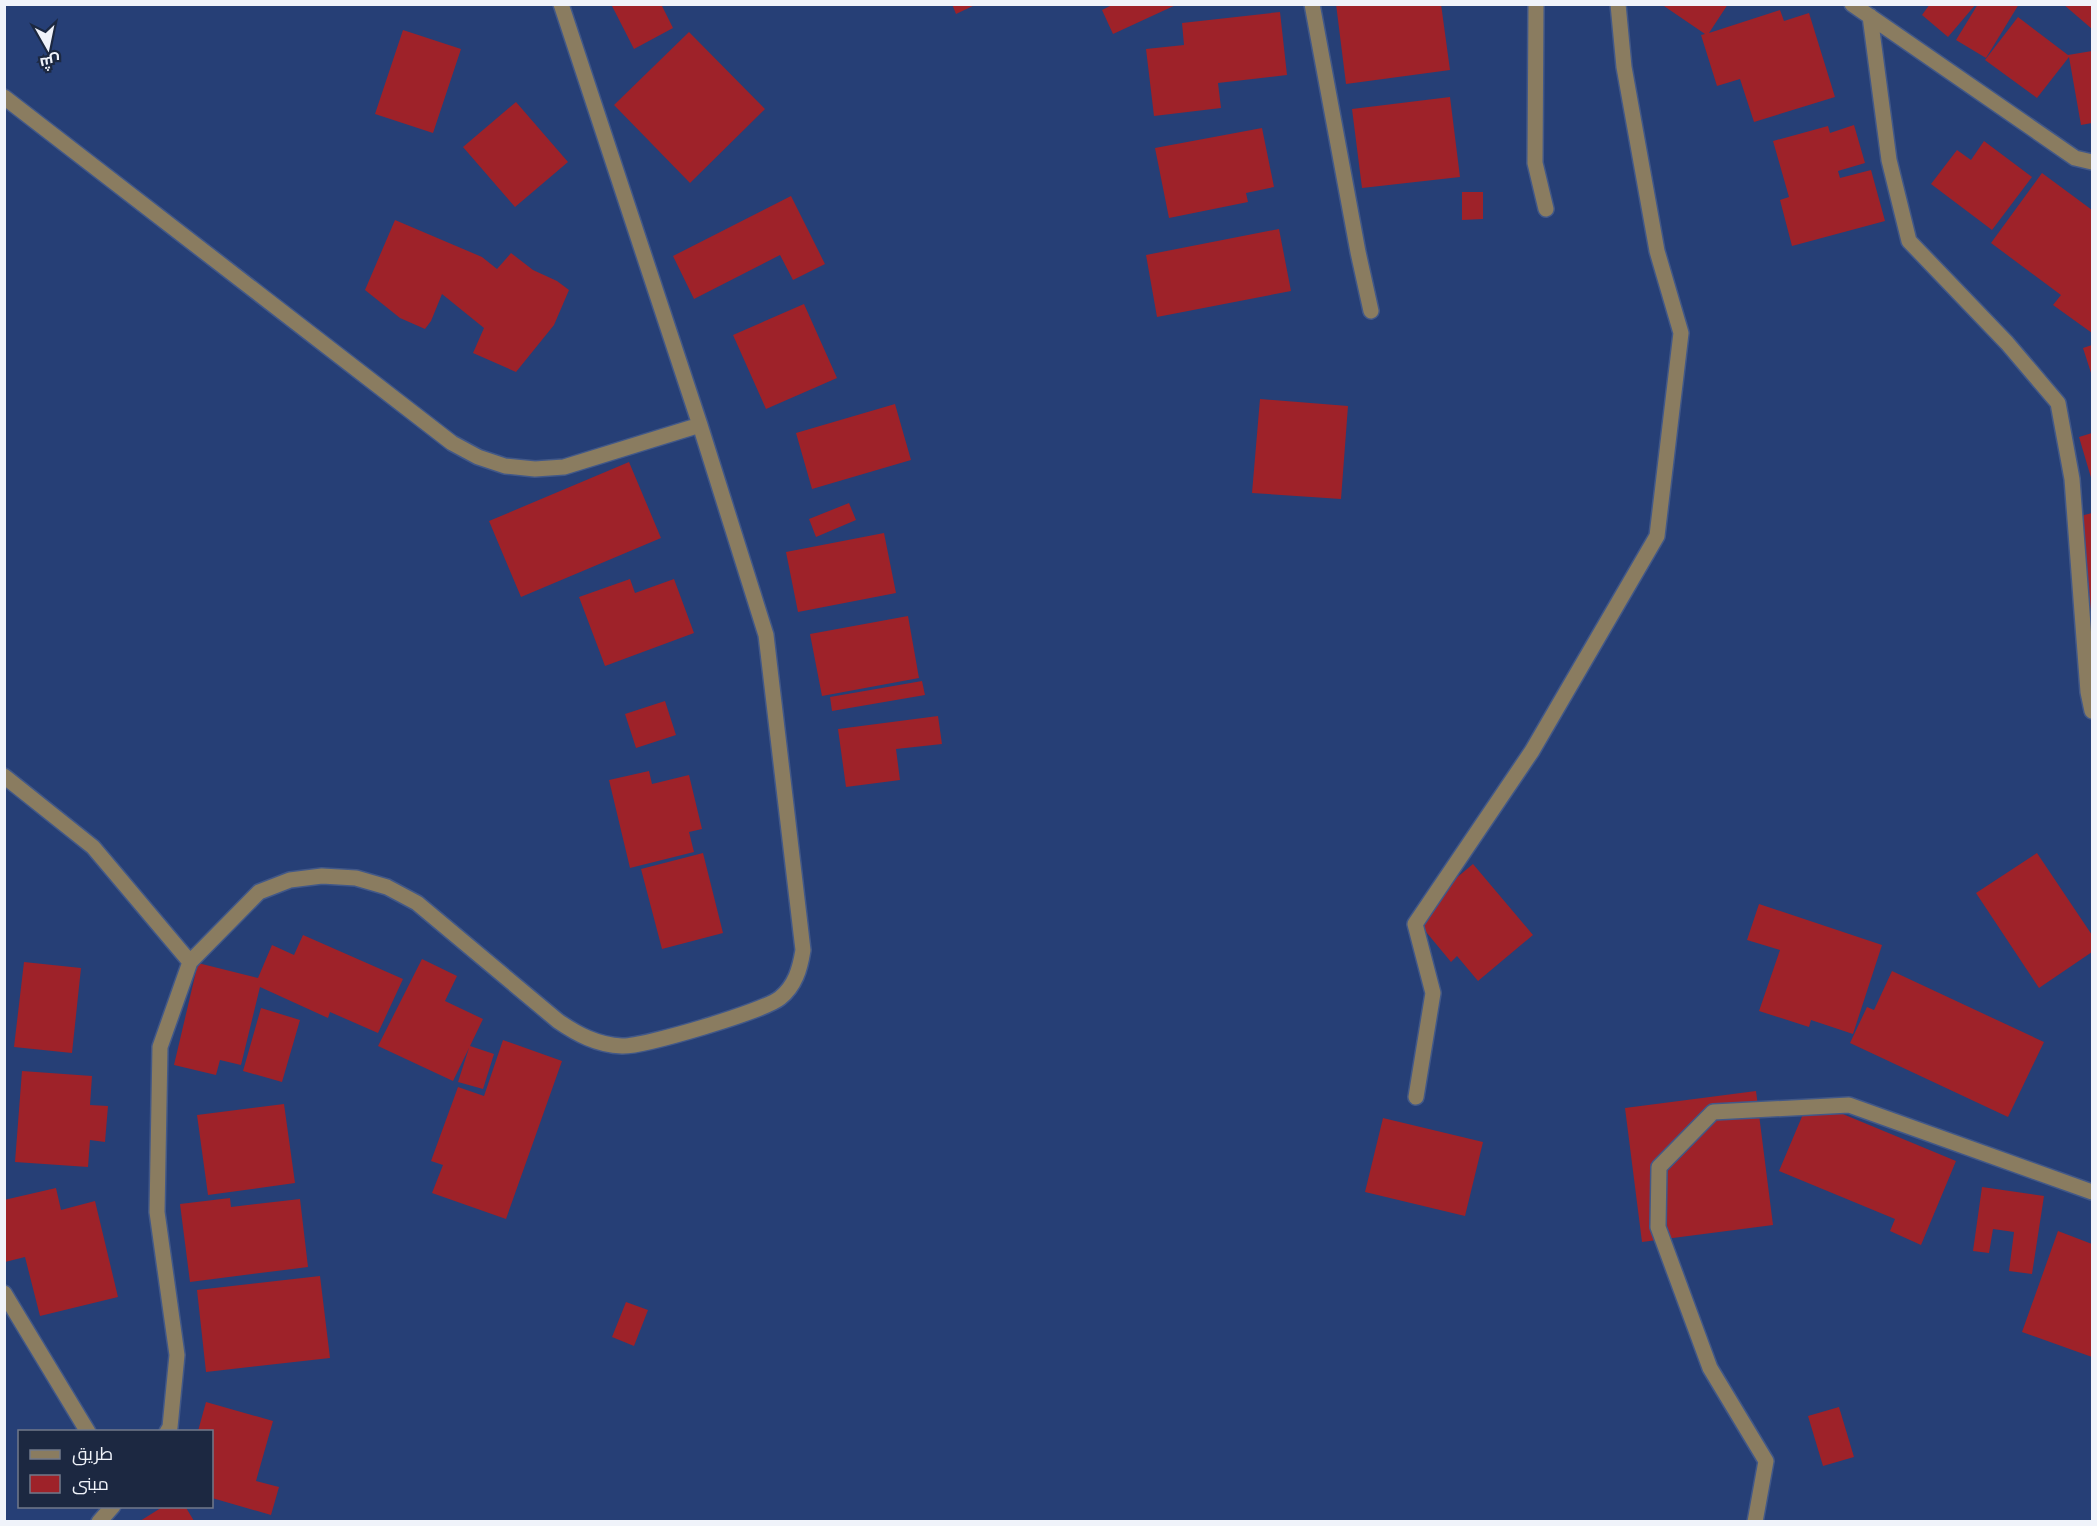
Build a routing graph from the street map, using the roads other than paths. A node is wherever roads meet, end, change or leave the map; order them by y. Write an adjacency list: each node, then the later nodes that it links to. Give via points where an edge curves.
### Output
1 (561, 4): 11 (street)
2 (1312, 4): 10 (street)
3 (1536, 4): 9 (street, via 1535,163)
4 (1618, 4): 15 (street, via 1624,67 1657,251 1681,333 1657,536 1532,751 1415,924 1433,993)
5 (1852, 4): 6 (street)
6 (1870, 16): 8 (street, via 2075,158); 12 (street, via 1889,160 1909,241 2007,343 2058,403 2072,479)
7 (4, 97): 11 (street, via 452,443 478,457 506,466 564,467)
8 (2092, 162)
9 (1546, 209)
10 (1371, 311)
11 (700, 425): 14 (street, via 766,635 802,950 797,976 786,992 770,1005 645,1044 599,1042 558,1021 417,903 387,887 356,878 322,876 290,880 259,892)
12 (2092, 711)
13 (4, 776): 14 (street, via 93,847)
14 (190, 962): 19 (street, via 160,1047 157,1212 177,1356)
15 (1416, 1097)
16 (2092, 1192): 22 (street, via 1849,1105 1713,1112 1659,1167 1658,1227 1710,1368 1766,1461)
17 (4, 1293): 18 (street)
18 (87, 1430)
19 (168, 1430)
20 (111, 1508): 21 (street)
21 (99, 1521)
22 (1755, 1521)

